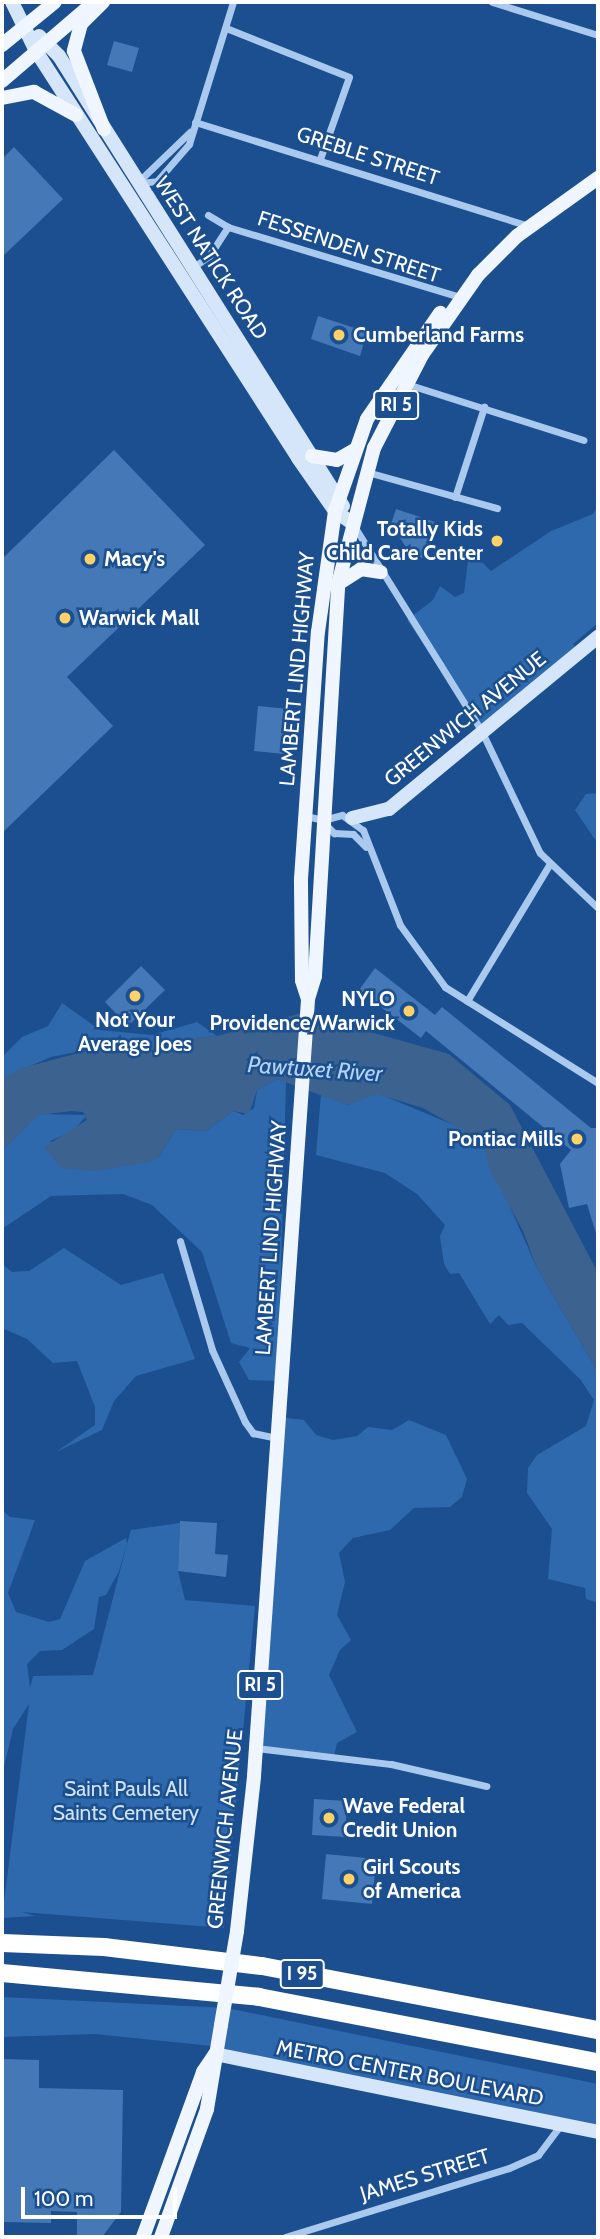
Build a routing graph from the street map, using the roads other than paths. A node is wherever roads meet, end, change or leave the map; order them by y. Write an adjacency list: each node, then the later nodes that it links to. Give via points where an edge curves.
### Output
1 (12, 2): 7 (main road, WEST NATICK ROAD)
2 (55, 2): 7 (main road)
3 (95, 2): 11 (main road)
4 (103, 2): 16 (main road, via 81,24 74,51)
5 (233, 2): 8 (street)
6 (492, 2): 9 (street)
7 (24, 27): 10 (main road); 11 (main road, WEST NATICK ROAD)
8 (226, 28): 15 (street); 17 (street, via 346,74 348,91)
9 (598, 35)
10 (2, 45)
11 (41, 47): 12 (main road); 14 (main road, WEST NATICK ROAD); 16 (main road, WEST NATICK ROAD)
12 (2, 80)
13 (2, 98): 14 (main road, via 34,92)
14 (76, 115): 19 (main road, WEST NATICK ROAD)
15 (195, 122): 17 (street, GREBLE STREET); 19 (street); 19 (street, via 179,162 157,181)
16 (104, 129): 19 (main road, WEST NATICK ROAD)
17 (320, 159): 21 (street, GREBLE STREET)
18 (598, 178): 21 (main road, LAMBERT LIND HIGHWAY / RI 5)
19 (132, 187): 23 (main road, WEST NATICK ROAD); 34 (main road, WEST NATICK ROAD)
20 (208, 215): 22 (street, FESSENDEN STREET)
21 (529, 226): 24 (main road, LAMBERT LIND HIGHWAY / RI 5)
22 (228, 227): 23 (street, FESSENDEN STREET, via 209,256); 24 (street, FESSENDEN STREET, via 447,297)
23 (192, 268): 29 (main road, WEST NATICK ROAD)
24 (460, 297): 28 (main road, LAMBERT LIND HIGHWAY / RI 5, via 414,348 367,419); 30 (main road, LAMBERT LIND HIGHWAY / RI 5, via 406,384)
25 (410, 385): 26 (street)
26 (484, 407): 27 (street); 32 (street)
27 (583, 440)
28 (356, 449): 29 (main road, via 337,460); 31 (main road, LAMBERT LIND HIGHWAY / RI 5)
29 (313, 456): 31 (main road, WEST NATICK ROAD)
30 (367, 472): 32 (street); 35 (main road, LAMBERT LIND HIGHWAY / RI 5)
31 (338, 495): 34 (main road, LAMBERT LIND HIGHWAY / RI 5); 35 (main road, WEST NATICK ROAD)
32 (456, 497): 33 (street)
33 (497, 508)
34 (335, 511): 35 (main road, WEST NATICK ROAD); 40 (main road, LAMBERT LIND HIGHWAY / RI 5, via 318,632)
35 (352, 523): 36 (street, WEST NATICK ROAD); 37 (main road, LAMBERT LIND HIGHWAY / RI 5)
36 (381, 572): 37 (main road, via 361,569); 39 (street, WEST NATICK ROAD)
37 (338, 584): 42 (main road, LAMBERT LIND HIGHWAY / RI 5)
38 (598, 637): 39 (main road, GREENWICH AVENUE)
39 (481, 730): 41 (main road, GREENWICH AVENUE, via 389,809); 44 (street, WEST NATICK ROAD)
40 (306, 816): 42 (street); 46 (main road, LAMBERT LIND HIGHWAY / RI 5, via 300,911 302,980)
41 (352, 818): 42 (street, via 336,814); 43 (street)
42 (323, 820): 43 (street, via 334,834 353,834); 46 (main road, LAMBERT LIND HIGHWAY / RI 5, via 315,976)
43 (367, 848): 47 (street, via 414,950 445,987)
44 (550, 865): 45 (street); 47 (street)
45 (598, 908)
46 (308, 999): 50 (main road, LAMBERT LIND HIGHWAY / RI 5)
47 (467, 1001): 48 (street)
48 (598, 1083)
49 (180, 1241): 50 (street, via 212,1350 245,1422 253,1433)
50 (277, 1438): 51 (main road, GREENWICH AVENUE / RI 5)
51 (255, 1748): 52 (street, via 391,1764); 56 (main road, GREENWICH AVENUE / RI 5, bridge, via 237,1931)
52 (486, 1786)
53 (2, 1943): 55 (highway, I 95, via 104,1947 262,1966)
54 (2, 1973): 57 (highway, I 95, via 233,1993)
55 (598, 2030)
56 (215, 2054): 58 (main road, METRO CENTER BOULEVARD); 60 (main road, GREENWICH AVENUE / RI 5, via 203,2072); 61 (main road, GREENWICH AVENUE / RI 5, via 207,2109)
57 (598, 2062)
58 (561, 2124): 59 (main road, METRO CENTER BOULEVARD); 62 (street, JAMES STREET, via 538,2155 509,2168)
59 (598, 2132)
60 (143, 2237)
61 (161, 2237)
62 (285, 2237)

